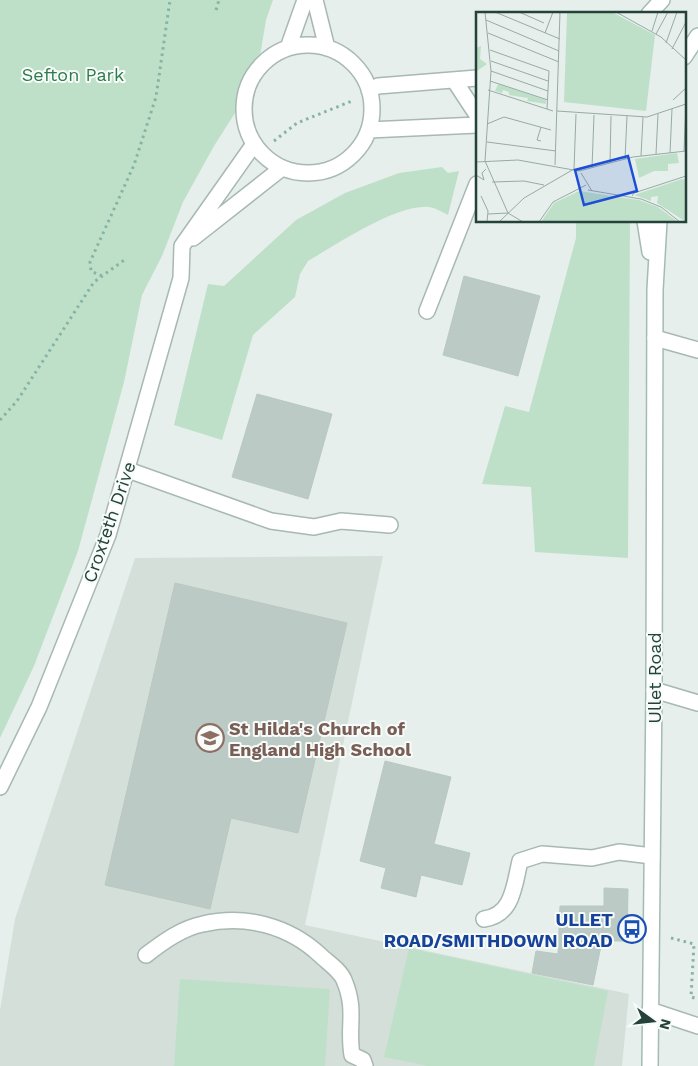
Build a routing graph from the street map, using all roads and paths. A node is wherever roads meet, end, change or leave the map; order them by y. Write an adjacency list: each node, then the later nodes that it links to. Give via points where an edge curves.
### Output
1 (170, 0): 25 (path, via 156,97 134,165 90,262 90,271)
2 (218, 0): 6 (path)
3 (305, 0): 9 (street)
4 (315, 0): 10 (street)
5 (662, 0): 7 (street)
6 (216, 10)
7 (651, 12)
8 (698, 36): 11 (street)
9 (288, 48): 10 (street, via 308,45); 18 (street, via 262,64 250,83 244,111 247,128)
10 (327, 48): 14 (street, via 346,57 360,72)
11 (686, 54)
12 (476, 78): 13 (street)
13 (454, 80): 14 (street, via 378,86); 15 (street)
14 (370, 94): 17 (street); 18 (path, via 297,123)
15 (476, 113)
16 (476, 125): 17 (street)
17 (369, 130): 19 (street, via 358,148 336,166 303,173)
18 (257, 148): 19 (street); 23 (street)
19 (282, 168): 23 (street)
20 (476, 187): 27 (street)
21 (645, 222): 26 (street, Ullet Road)
22 (659, 222): 26 (street, Ullet Road)
23 (182, 246): 31 (street, Croxteth Drive, via 181,278)
24 (127, 258): 25 (path)
25 (102, 276): 30 (path, via 94,282 17,401)
26 (655, 290): 28 (street, Ullet Road)
27 (427, 311)
28 (656, 338): 29 (street); 33 (street, Ullet Road)
29 (698, 350)
30 (0, 420)
31 (128, 470): 32 (street, via 272,521 314,527 340,521); 35 (street, Croxteth Drive, via 108,535 39,707)
32 (390, 525)
33 (654, 690): 34 (street); 36 (street, Ullet Road)
34 (698, 703)
35 (0, 787)
36 (652, 856): 37 (street, via 619,852 592,858 542,854 520,861 508,905 497,917); 38 (street, Ullet Road)
37 (484, 919)
38 (651, 932): 40 (path, via 694,944 691,997); 41 (street, Ullet Road)
39 (146, 955): 43 (street, via 172,936 202,924 224,921 276,927 294,935 307,943 342,977 353,1014 352,1055 362,1060)
40 (698, 999)
41 (650, 1010): 42 (street); 44 (street, Ullet Road)
42 (698, 1026)
43 (365, 1066)
44 (650, 1066)

